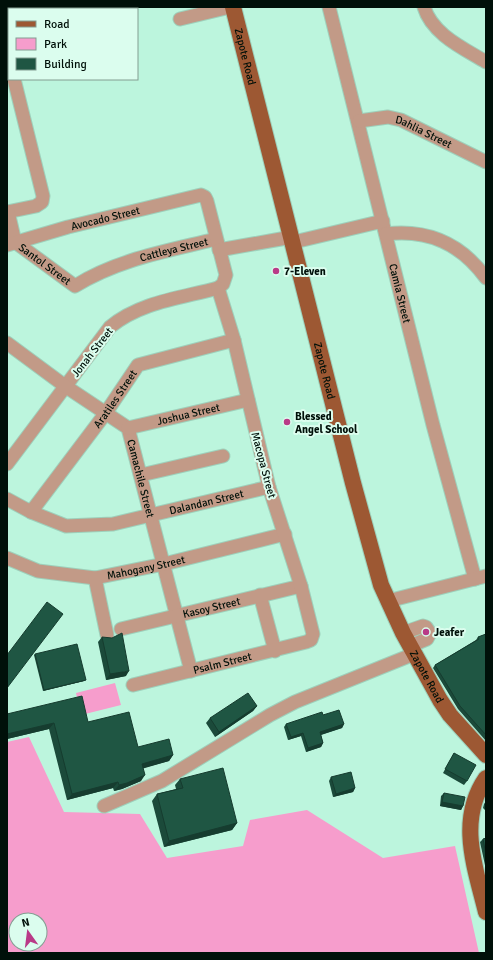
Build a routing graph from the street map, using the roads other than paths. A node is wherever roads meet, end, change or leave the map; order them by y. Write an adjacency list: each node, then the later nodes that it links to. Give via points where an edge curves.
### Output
1 (232, 7): 4 (street); 14 (main road, Zapote Road)
2 (329, 7): 9 (street, Camia Street)
3 (424, 7): 7 (street, via 437,29 454,43)
4 (180, 19)
5 (7, 52): 6 (street)
6 (8, 61)
7 (486, 62)
8 (14, 80): 11 (street, via 43,196 42,202 36,206)
9 (359, 121): 10 (street, Dahlia Street, via 388,117 401,120); 12 (street, Camia Street)
10 (486, 162)
11 (7, 212): 15 (street)
12 (383, 221): 13 (street, Camia Street); 14 (street, Cattleya Street)
13 (386, 234): 17 (street, via 433,236 455,247 476,265); 37 (street, Camia Street, via 433,425)
14 (293, 240): 16 (street, Cattleya Street); 40 (main road, Zapote Road, via 372,559)
15 (11, 243): 16 (street, Avocado Street, via 201,195 205,196); 18 (street, Santol Street)
16 (218, 244): 18 (street, Cattleya Street, via 118,264); 19 (street, via 226,275 223,284)
17 (486, 278)
18 (76, 286)
19 (218, 288): 20 (street, Macopa Street); 22 (street, Jonah Street, via 151,305 123,316 110,327)
20 (234, 340): 23 (street, Macopa Street); 24 (street, Aratiles Street, via 138,365)
21 (7, 343): 22 (street, Camachile Street)
22 (65, 386): 24 (street, Camachile Street); 27 (street, Jonah Street)
23 (248, 400): 25 (street, Joshua Street); 29 (street, Macopa Street)
24 (105, 414): 25 (street, Camachile Street); 31 (street, Aratiles Street)
25 (128, 428): 28 (street, Camachile Street)
26 (223, 456): 28 (street)
27 (7, 464)
28 (141, 475): 32 (street, Camachile Street)
29 (269, 487): 32 (street, Dalandan Street); 33 (street, Macopa Street)
30 (7, 499): 31 (street, Dalandan Street)
31 (31, 512): 32 (street, Dalandan Street, via 66,526 113,524)
32 (151, 514): 35 (street, Camachile Street)
33 (285, 534): 35 (street, Mahogany Street); 38 (street, Macopa Street)
34 (7, 558): 36 (street, Mahogany Street, via 38,571)
35 (164, 564): 36 (street, Mahogany Street); 41 (street, Camachile Street)
36 (95, 578): 43 (street)
37 (481, 578): 40 (street)
38 (301, 586): 39 (street, Kasoy Street); 44 (street, Macopa Street, via 313,634)
39 (260, 595): 41 (street, Kasoy Street); 46 (street)
40 (388, 601): 45 (main road, Zapote Road)
41 (176, 616): 42 (street, Kasoy Street); 47 (street, Camachile Street)
42 (121, 629)
43 (107, 635)
44 (311, 640): 46 (street, Psalm Street)
45 (409, 644): 49 (main road, Zapote Road, via 450,715); 51 (street, via 270,715 162,781)
46 (275, 651): 47 (street, Psalm Street)
47 (191, 671): 48 (street, Psalm Street)
48 (133, 684)
49 (486, 755)
50 (486, 778): 52 (main road, via 476,794 471,810 470,838)
51 (104, 806)
52 (486, 912)

